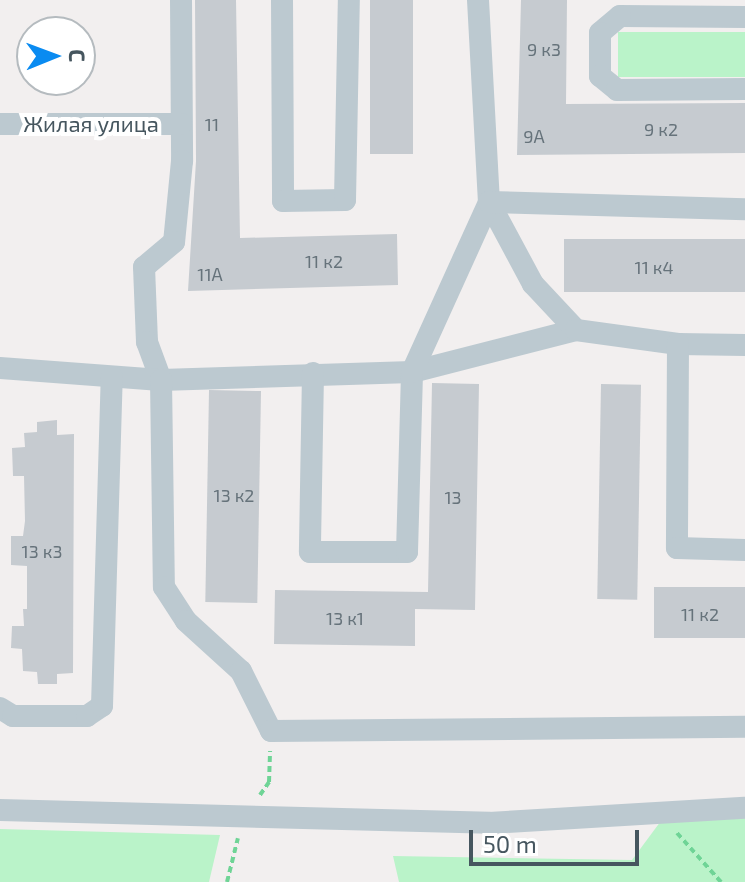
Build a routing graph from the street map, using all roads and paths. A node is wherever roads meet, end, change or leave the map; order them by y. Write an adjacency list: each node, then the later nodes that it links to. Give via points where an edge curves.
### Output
1 (181, 0): 8 (street)
2 (282, 0): 3 (street, via 283,201 345,200)
3 (349, 0)
4 (478, 0): 9 (street)
5 (745, 17): 6 (street, via 620,16 600,33 600,76 617,90)
6 (745, 89)
7 (0, 124): 8 (street, Жилая улица)
8 (181, 124): 18 (street, via 174,242 144,267 147,342)
9 (489, 202): 10 (street); 11 (street, via 533,284); 15 (street)
10 (745, 209)
11 (576, 330): 12 (street); 15 (street)
12 (678, 344): 13 (street); 19 (street, via 677,548)
13 (745, 345)
14 (0, 368): 17 (street)
15 (412, 372): 16 (street); 16 (street, via 407,552 310,552)
16 (313, 373): 18 (street)
17 (112, 377): 18 (street); 20 (street, via 102,706 87,716 13,716)
18 (161, 380): 21 (street, via 164,587 186,621 241,671 271,731)
19 (745, 550)
20 (0, 708)
21 (745, 727)
22 (745, 808): 24 (street)
23 (0, 810): 24 (street, via 489,823)
24 (658, 811): 25 (path)
25 (721, 882)

